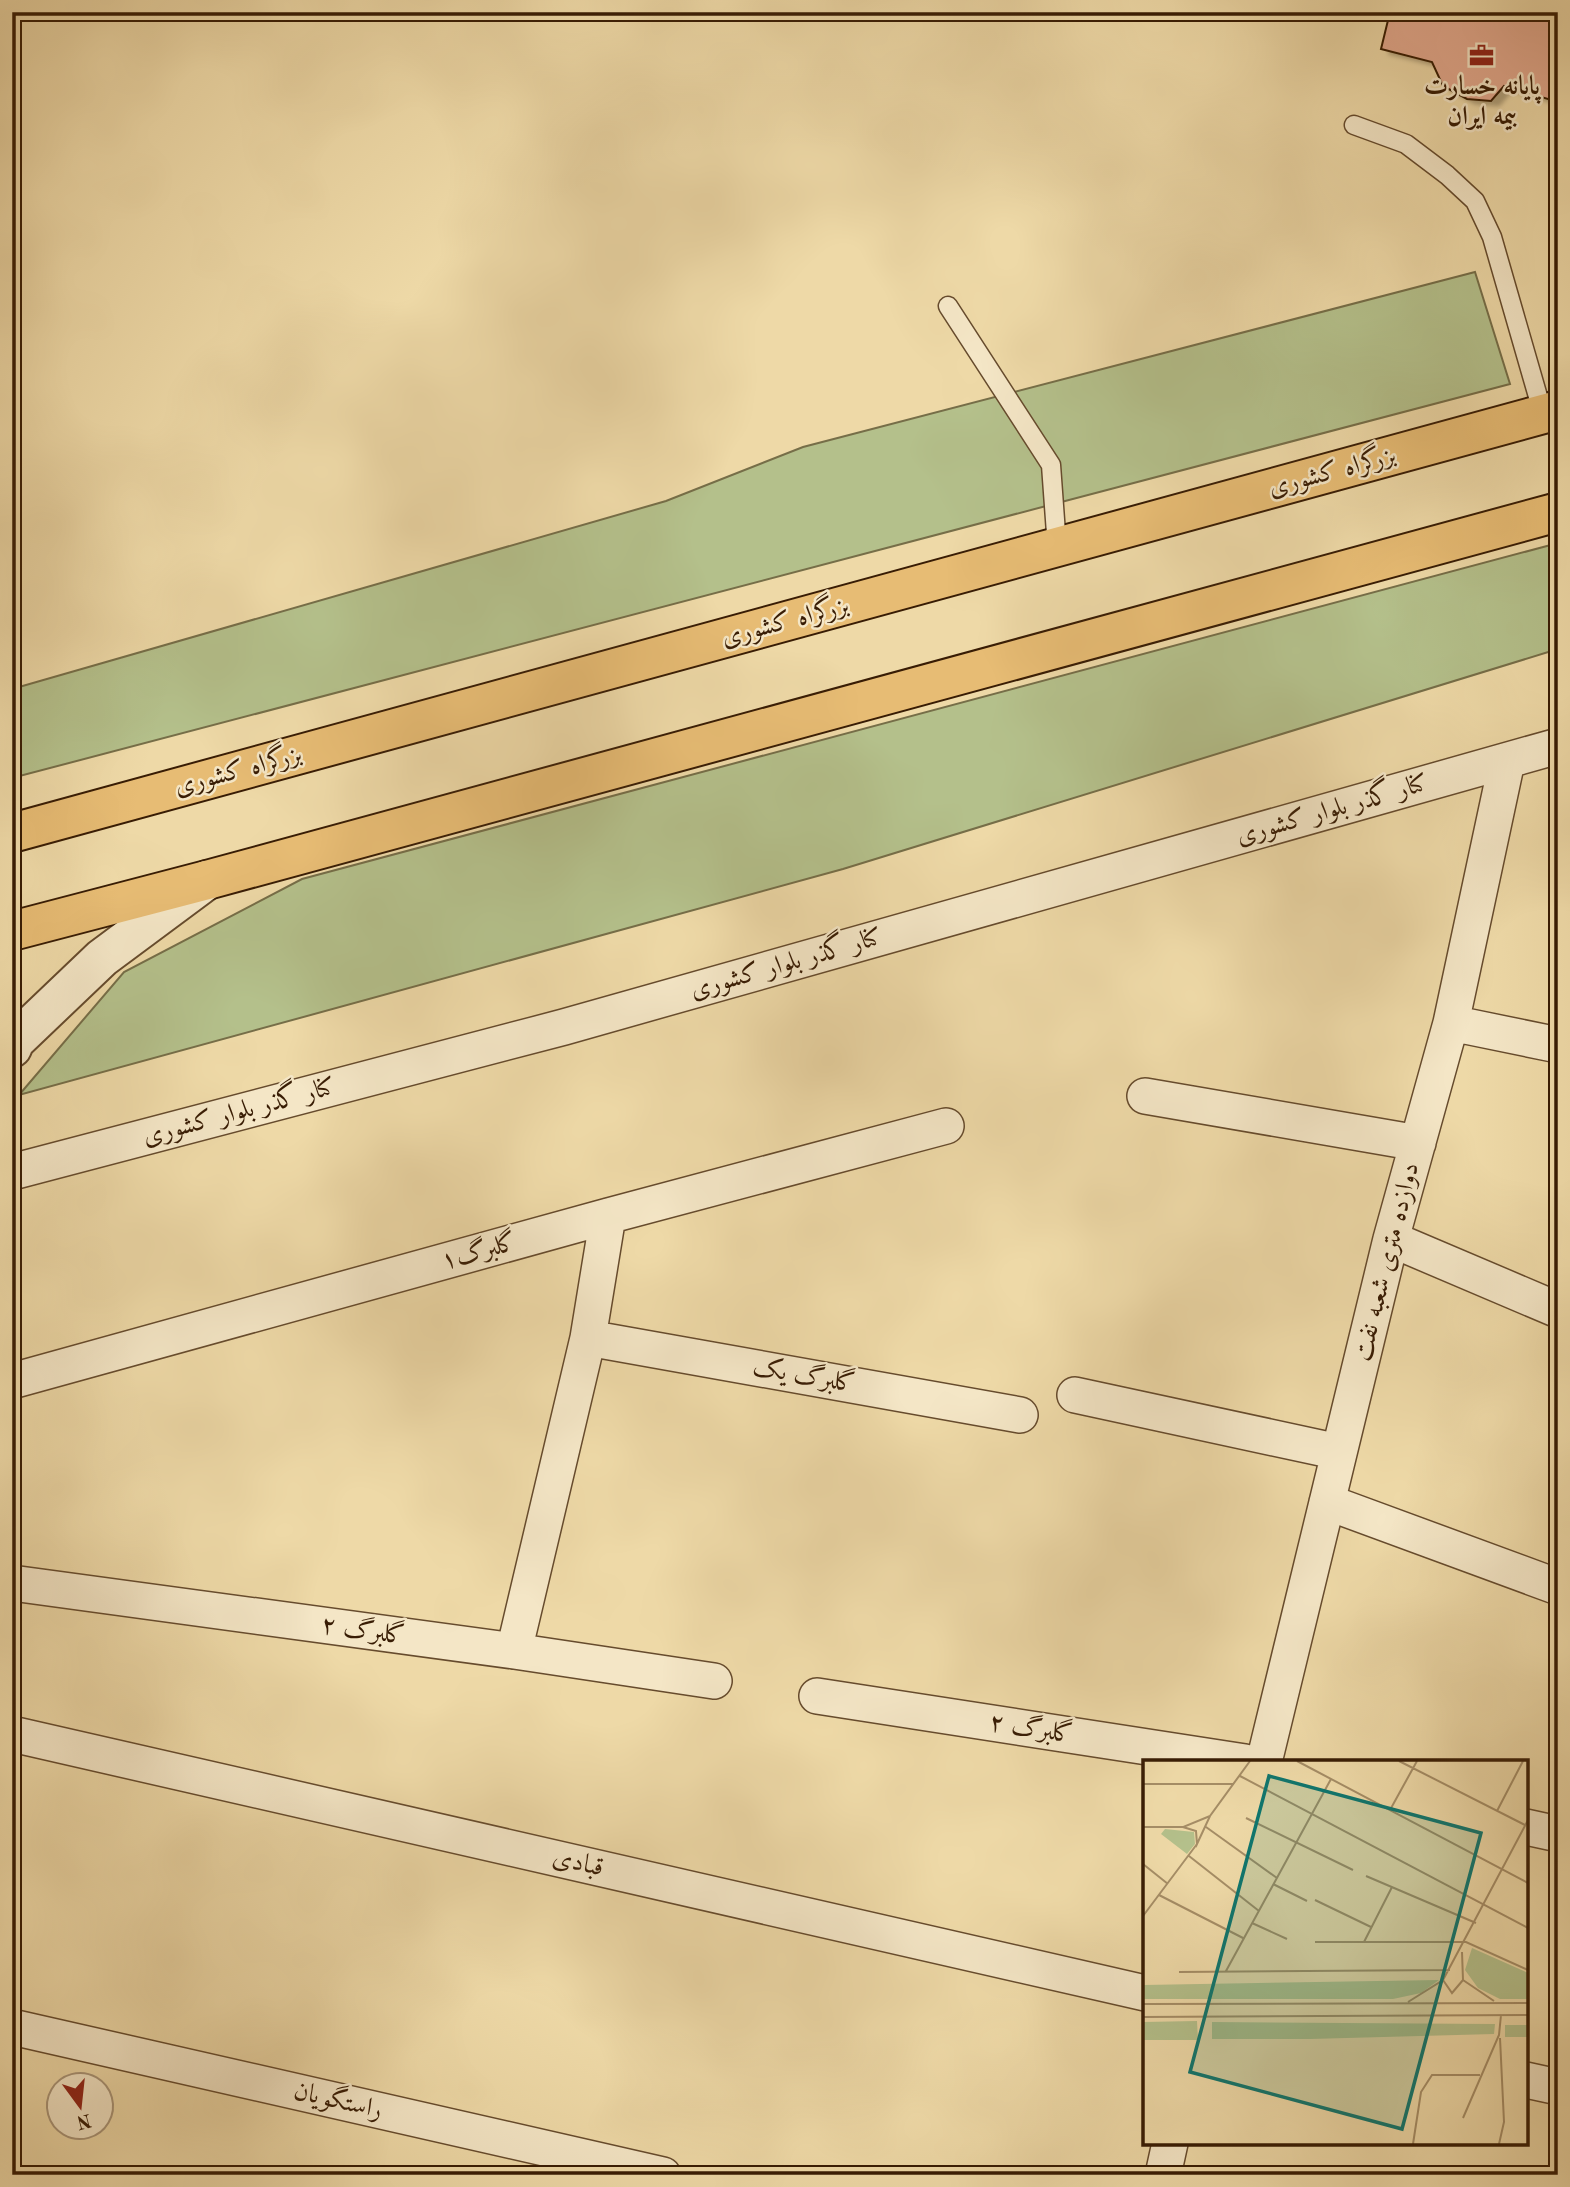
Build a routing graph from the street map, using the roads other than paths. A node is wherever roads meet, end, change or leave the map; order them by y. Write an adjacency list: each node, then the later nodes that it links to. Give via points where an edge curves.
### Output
1 (1354, 125): 3 (lane, via 1406,144 1475,201 1492,237)
2 (948, 306): 5 (lane, via 1051,465)
3 (1550, 412): 5 (highway, بزرگراه کشوری)
4 (1558, 512): 9 (highway)
5 (1057, 547): 8 (highway, بزرگراه کشوری)
6 (1558, 746): 7 (street, کنار گذر بلوار کشوری)
7 (1507, 761): 11 (street, دوازده متری شعبه نفت); 17 (street, کنار گذر بلوار کشوری, via 564,1027)
8 (12, 833)
9 (207, 880): 10 (highway); 13 (street, via 102,958)
10 (12, 931)
11 (1451, 1023): 12 (street); 16 (street, دوازده متری شعبه نفت)
12 (1558, 1045)
13 (12, 1048)
14 (1145, 1096): 16 (street)
15 (946, 1126): 18 (street, گلبرگ۱)
16 (1418, 1143): 19 (street, دوازده متری شعبه نفت)
17 (12, 1172)
18 (608, 1216): 21 (street); 22 (street, گلبرگ۱)
19 (1391, 1239): 20 (street); 25 (street, دوازده متری شعبه نفت)
20 (1558, 1310)
21 (588, 1338): 24 (street, گلبرگ یک); 29 (street)
22 (12, 1381)
23 (1075, 1395): 25 (street)
24 (1020, 1415)
25 (1339, 1452): 26 (street, دوازده متری شعبه نفت)
26 (1327, 1502): 28 (street); 34 (street, دوازده متری شعبه نفت)
27 (12, 1583): 29 (street, گلبرگ ۲)
28 (1558, 1587)
29 (514, 1651): 30 (street, گلبرگ ۲)
30 (714, 1681)
31 (817, 1696): 33 (street, گلبرگ ۲)
32 (12, 1734): 37 (street, قبادی)
33 (1232, 1760)
34 (1264, 1760)
35 (1528, 1826): 36 (street)
36 (1558, 1834)
37 (1143, 1993)
38 (12, 2027): 42 (street, راستگویان)
39 (1528, 2080): 40 (street)
40 (1558, 2087)
41 (1170, 2145): 43 (street)
42 (663, 2175)
43 (1163, 2175)

